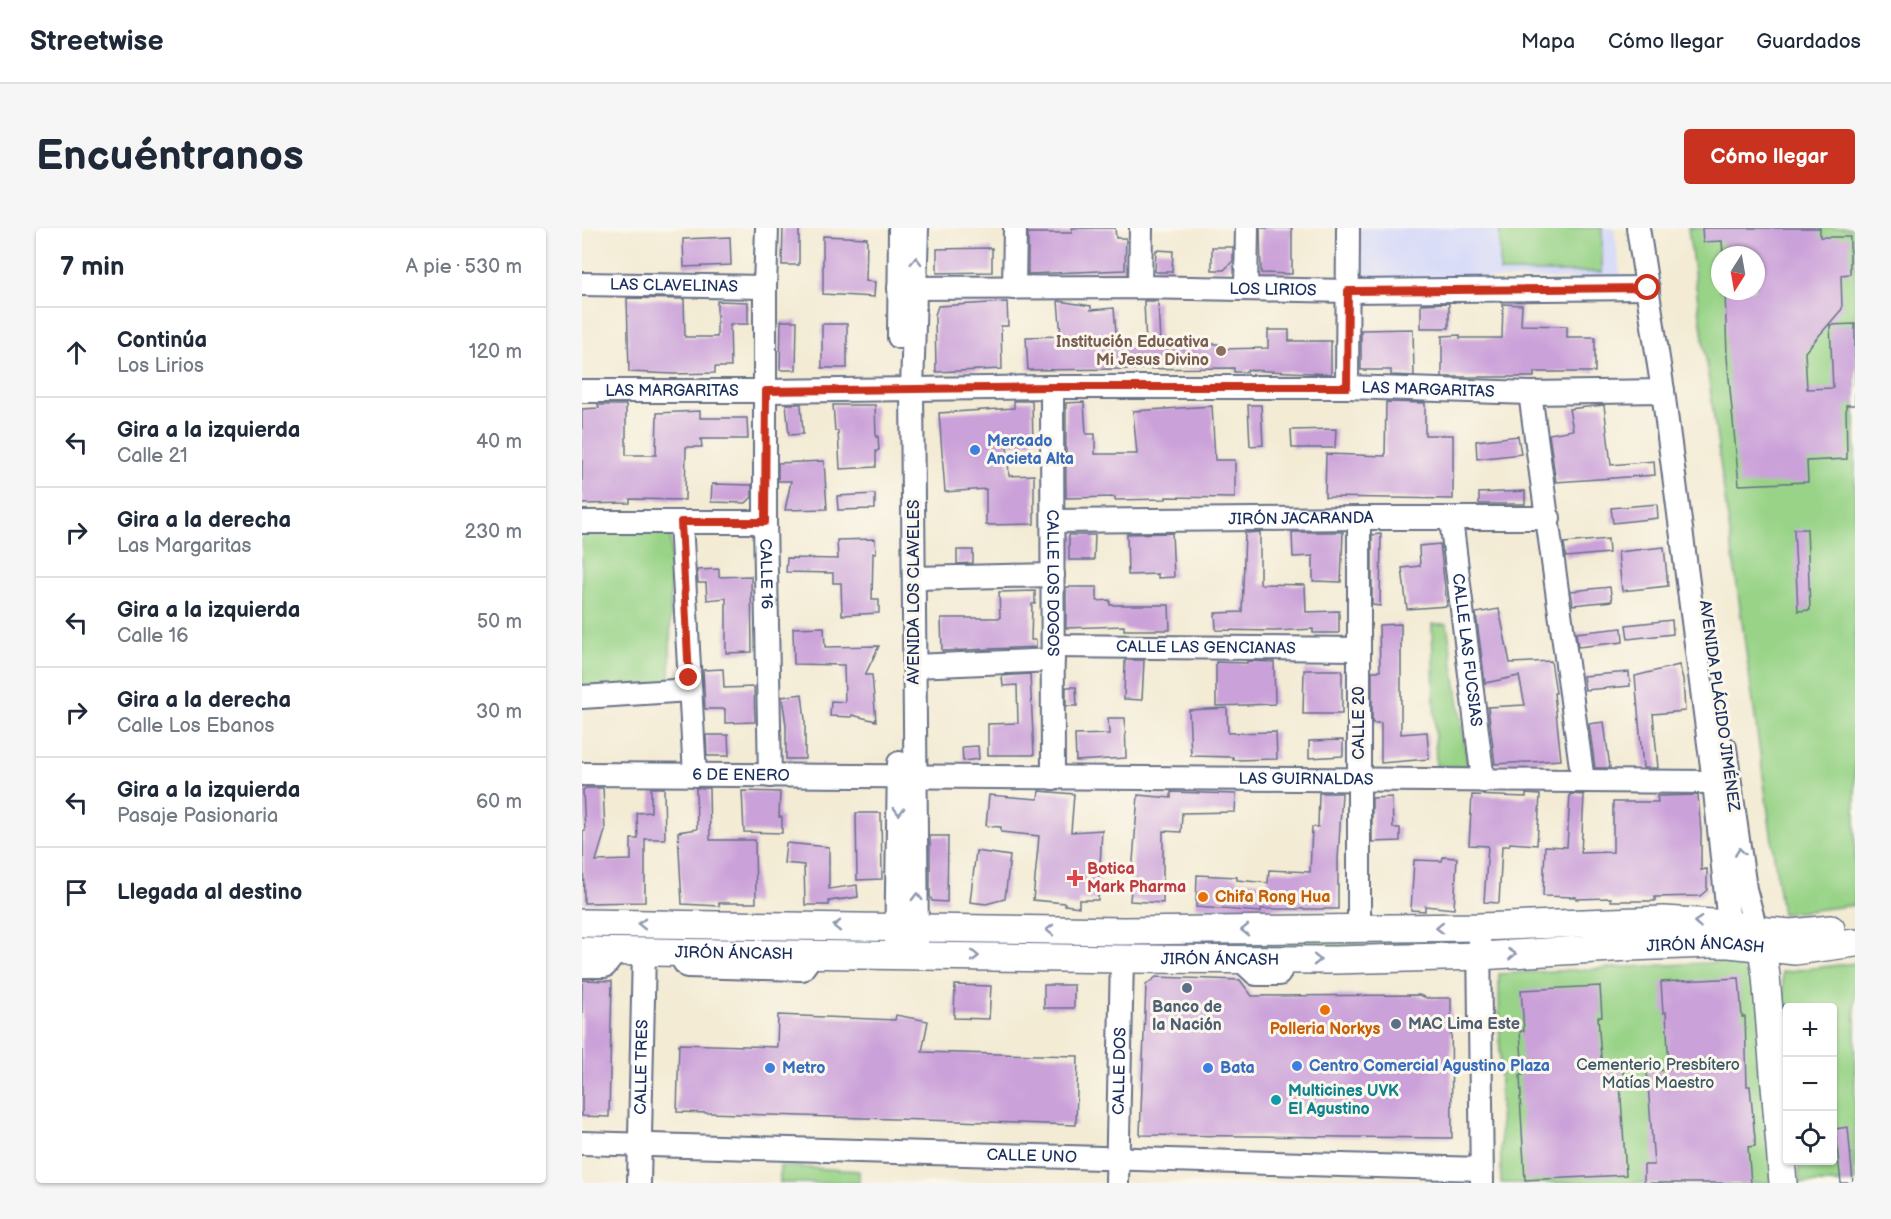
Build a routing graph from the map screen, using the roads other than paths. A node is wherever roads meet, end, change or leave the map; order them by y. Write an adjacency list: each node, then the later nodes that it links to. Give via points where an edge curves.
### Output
1 (768, 228): 11 (street, CALLE 16)
2 (900, 228): 13 (street, AVENIDA LOS CLAVELES)
3 (917, 228): 13 (street, AVENIDA LOS CLAVELES, one-way to 3)
4 (1016, 228): 14 (street)
5 (1142, 228): 12 (street)
6 (1247, 228): 16 (street)
7 (1348, 228): 17 (street)
8 (1638, 228): 15 (street, AVENIDA PLÁCIDO JIMÉNEZ)
9 (1653, 228): 53 (street, AVENIDA PLÁCIDO JIMÉNEZ, one-way to 9, via 1745,889)
10 (582, 284): 11 (street, LAS CLAVELINAS)
11 (765, 287): 22 (street, CALLE 16)
12 (1140, 287): 14 (street, LOS LIRIOS); 16 (street, LOS LIRIOS)
13 (907, 288): 14 (street, LOS LIRIOS); 20 (street, AVENIDA LOS CLAVELES)
14 (1014, 288)
15 (1648, 288): 17 (street, LOS LIRIOS); 23 (street, AVENIDA PLÁCIDO JIMÉNEZ)
16 (1246, 289): 17 (street, LOS LIRIOS)
17 (1348, 291): 19 (street)
18 (1052, 387): 19 (street, LAS MARGARITAS); 20 (street, LAS MARGARITAS); 28 (street, CALLE LOS DOGOS)
19 (1347, 387): 24 (street, LAS MARGARITAS)
20 (906, 389): 22 (street, LAS MARGARITAS); 33 (street, AVENIDA LOS CLAVELES); 42 (street, AVENIDA LOS CLAVELES)
21 (582, 391): 22 (street, LAS MARGARITAS)
22 (766, 391): 31 (street, CALLE 16)
23 (1663, 391): 24 (street, LAS MARGARITAS); 47 (street, AVENIDA PLÁCIDO JIMÉNEZ)
24 (1530, 393): 26 (street)
25 (1359, 518): 27 (street, JIRÓN JACARANDA); 28 (street, JIRÓN JACARANDA); 34 (street, CALLE 20)
26 (1549, 518): 27 (street, JIRÓN JACARANDA); 46 (street)
27 (1451, 519): 45 (street, CALLE LAS FUCSIAS)
28 (1053, 521): 32 (street, CALLE LOS DOGOS)
29 (582, 522): 30 (street)
30 (681, 522): 31 (street); 37 (street)
31 (765, 522): 41 (street, CALLE 16)
32 (1053, 575): 33 (street); 35 (street, CALLE LOS DOGOS)
33 (914, 578): 36 (street, AVENIDA LOS CLAVELES)
34 (1359, 649): 35 (street, CALLE LAS GENCIANAS); 44 (street, CALLE 20)
35 (1053, 653): 36 (street, CALLE LAS GENCIANAS); 43 (street, CALLE LOS DOGOS)
36 (914, 666): 42 (street, AVENIDA LOS CLAVELES)
37 (690, 690): 38 (street); 40 (street)
38 (582, 697)
39 (582, 774): 40 (street, 6 DE ENERO)
40 (695, 775): 41 (street, 6 DE ENERO)
41 (770, 776): 42 (street, 6 DE ENERO)
42 (907, 778): 43 (street, LAS GUIRNALDAS); 50 (street, AVENIDA LOS CLAVELES)
43 (1053, 778): 44 (street, LAS GUIRNALDAS)
44 (1359, 780): 45 (street, LAS GUIRNALDAS); 52 (street, CALLE 20)
45 (1483, 781): 46 (street, LAS GUIRNALDAS)
46 (1583, 781): 47 (street, LAS GUIRNALDAS)
47 (1714, 782): 53 (street, AVENIDA PLÁCIDO JIMÉNEZ)
48 (582, 923): 50 (main road, JIRÓN ÁNCASH, one-way to 48)
49 (1855, 925): 53 (main road, JIRÓN ÁNCASH)
50 (906, 927): 52 (main road, JIRÓN ÁNCASH, one-way to 50, via 1123,931); 58 (street, AVENIDA LOS CLAVELES)
51 (1479, 927): 52 (main road, JIRÓN ÁNCASH, one-way to 52); 53 (main road, JIRÓN ÁNCASH, one-way to 51, via 1664,920); 59 (street, CALLE UNO)
52 (1359, 929)
53 (1746, 937): 54 (main road, JIRÓN ÁNCASH, via 1795,951); 59 (main road, JIRÓN ÁNCASH, one-way to 53); 68 (main road, AVENIDA PLÁCIDO JIMÉNEZ)
54 (1855, 943)
55 (582, 951): 56 (main road, JIRÓN ÁNCASH)
56 (617, 951): 57 (main road, JIRÓN ÁNCASH); 61 (street, via 604,966)
57 (644, 951): 58 (main road, JIRÓN ÁNCASH); 63 (street, CALLE TRES)
58 (906, 955): 60 (main road, JIRÓN ÁNCASH, one-way to 60)
59 (1479, 956): 60 (main road, JIRÓN ÁNCASH, one-way to 59); 65 (street, CALLE UNO)
60 (1122, 960): 64 (street, CALLE DOS)
61 (582, 966)
62 (582, 1143): 63 (street, CALLE UNO)
63 (639, 1144): 64 (street, CALLE UNO); 66 (street, CALLE TRES)
64 (1118, 1158): 65 (street, CALLE UNO); 67 (street, CALLE DOS)
65 (1481, 1176)
66 (639, 1183)
67 (1117, 1183)
68 (1783, 1183)

